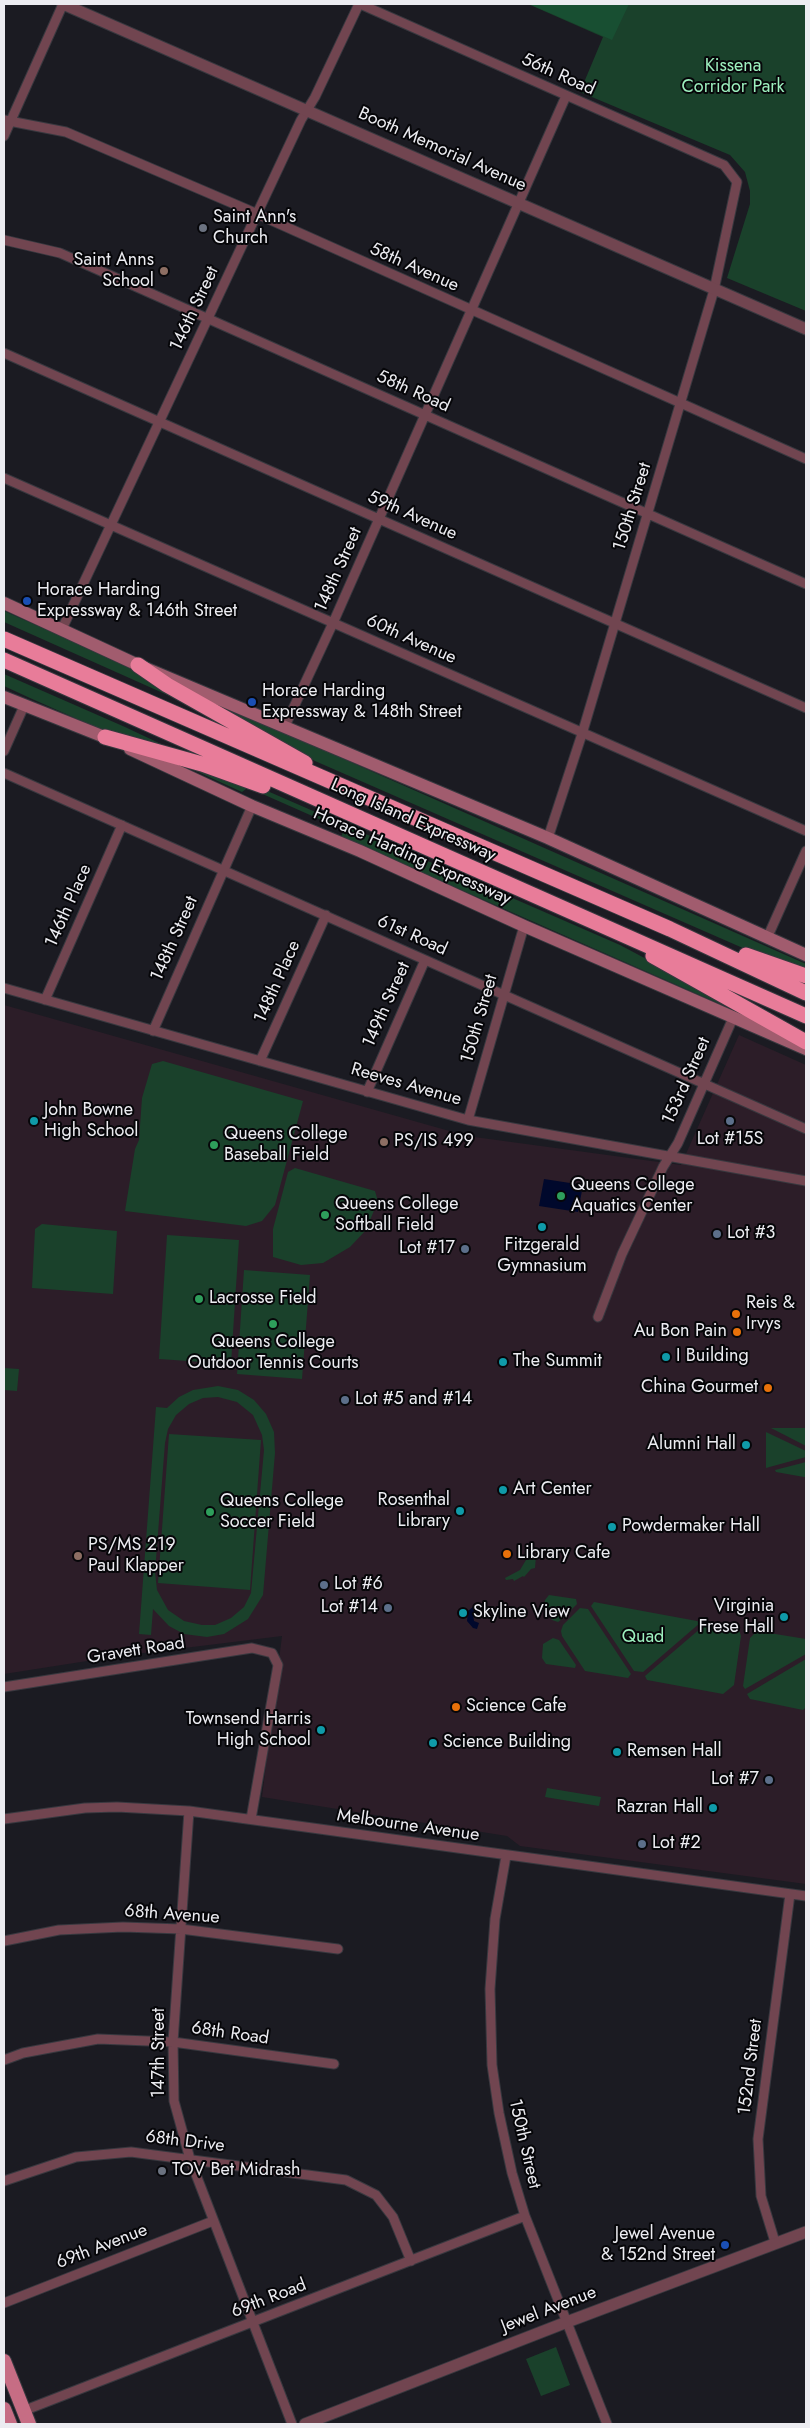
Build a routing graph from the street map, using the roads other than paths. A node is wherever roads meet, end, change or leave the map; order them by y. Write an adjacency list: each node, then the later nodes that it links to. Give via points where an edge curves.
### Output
1 (63, 4): 4 (street, Booth Memorial Avenue); 5 (street)
2 (359, 4): 3 (street, 56th Road); 4 (street, 146th Street)
3 (566, 96): 7 (street, 56th Road, via 724,165); 8 (street, 148th Street)
4 (308, 110): 8 (street, Booth Memorial Avenue); 9 (street, 146th Street)
5 (8, 120): 6 (street); 9 (street, 58th Avenue, via 66,132)
6 (4, 136)
7 (737, 182): 11 (street, 150th Street)
8 (518, 203): 11 (street, Booth Memorial Avenue); 12 (street, 148th Street)
9 (257, 214): 12 (street, 58th Avenue); 13 (street, 146th Street)
10 (4, 240): 13 (street, 58th Road, via 60,253)
11 (714, 290): 14 (street, Booth Memorial Avenue); 16 (street, 150th Street)
12 (471, 311): 16 (street, 58th Avenue); 17 (street, 148th Street)
13 (208, 319): 17 (street, 58th Road); 18 (street, 146th Street)
14 (806, 329)
15 (4, 353): 18 (street, 59th Avenue)
16 (681, 404): 19 (street, 58th Avenue); 21 (street, 150th Street)
17 (425, 415): 21 (street, 58th Road); 22 (street, 148th Street)
18 (160, 422): 22 (street, 59th Avenue); 23 (street, 146th Street)
19 (806, 459)
20 (4, 478): 23 (street, 60th Avenue)
21 (648, 514): 24 (street, 58th Road); 27 (street, 150th Street)
22 (379, 519): 26 (street, 148th Street); 27 (street, 59th Avenue)
23 (111, 525): 26 (street, 60th Avenue); 28 (street, 146th Street)
24 (806, 584)
25 (4, 603): 28 (main road)
26 (333, 623): 35 (street, 148th Street); 36 (street, 60th Avenue)
27 (615, 624): 34 (street, 59th Avenue); 36 (street, 150th Street)
28 (62, 629): 31 (main road)
29 (4, 638): 40 (highway, Long Island Expressway)
30 (4, 660): 42 (highway, Long Island Expressway)
31 (138, 665): 35 (main road); 40 (highway, via 167,685 286,751)
32 (4, 697): 33 (main road, Horace Harding Expressway)
33 (24, 706): 37 (main road, Horace Harding Expressway); 38 (street)
34 (806, 708)
35 (285, 726): 45 (main road)
36 (582, 734): 44 (street, 60th Avenue); 45 (street, 150th Street)
37 (105, 737): 41 (main road, Horace Harding Expressway); 42 (highway, via 194,761)
38 (4, 751)
39 (4, 773): 43 (street, 61st Road)
40 (344, 789): 51 (highway, Long Island Expressway)
41 (252, 806): 47 (street, 148th Street); 49 (main road, Horace Harding Expressway)
42 (341, 809): 50 (highway, Long Island Expressway)
43 (122, 826): 47 (street, 61st Road); 59 (street, 146th Place)
44 (806, 832)
45 (548, 838): 52 (main road)
46 (806, 851): 52 (street)
47 (224, 870): 48 (street, 61st Road); 62 (street, 148th Street)
48 (326, 915): 54 (street, 61st Road); 65 (street, 148th Place)
49 (524, 926): 58 (street, 150th Street); 61 (main road, Horace Harding Expressway)
50 (610, 927): 60 (highway, Long Island Expressway); 63 (highway, via 661,961)
51 (670, 929): 55 (highway); 57 (highway, Long Island Expressway)
52 (768, 936): 53 (main road)
53 (806, 955)
54 (425, 960): 58 (street, 61st Road); 67 (street, 149th Street)
55 (806, 976)
56 (4, 988): 59 (street, Reeves Avenue)
57 (806, 993)
58 (505, 994): 66 (street, 61st Road); 68 (street, 150th Street)
59 (45, 1000): 62 (street, Reeves Avenue)
60 (806, 1016)
61 (733, 1018): 64 (main road, Horace Harding Expressway); 66 (street, 153rd Street)
62 (153, 1031): 65 (street, Reeves Avenue)
63 (806, 1042)
64 (806, 1049)
65 (260, 1061): 67 (street, Reeves Avenue)
66 (704, 1083): 69 (street, 61st Road); 70 (street, 153rd Street)
67 (367, 1092): 68 (street, Reeves Avenue)
68 (468, 1120): 70 (street, Reeves Avenue)
69 (806, 1129)
70 (670, 1156): 71 (street, Reeves Avenue); 72 (street, 153rd Street, via 622,1254)
71 (806, 1181)
72 (598, 1317)
73 (4, 1688): 76 (street, Gravett Road, via 252,1648 272,1653 278,1665)
74 (189, 1811): 75 (street, Melbourne Avenue, via 93,1808); 76 (street, Melbourne Avenue); 80 (street, 147th Street)
75 (4, 1819)
76 (251, 1819): 77 (street, Melbourne Avenue)
77 (506, 1856): 78 (street, Melbourne Avenue); 88 (street, 150th Street, via 492,1951 490,2032 499,2113)
78 (790, 1894): 79 (street, Melbourne Avenue); 91 (street, 152nd Street, via 758,2139 760,2196)
79 (806, 1896)
80 (181, 1929): 81 (street, 68th Avenue, via 81,1928); 82 (street, 68th Avenue); 83 (street, 147th Street)
81 (4, 1941)
82 (338, 1949)
83 (173, 2042): 84 (street, 68th Road, via 98,2039 23,2053); 85 (street, 68th Road); 86 (street, 147th Street, via 174,2101)
84 (4, 2060)
85 (334, 2064)
86 (190, 2159): 87 (street, 68th Drive, via 130,2152 76,2157); 89 (street, 147th Street); 92 (street, 68th Drive, via 346,2180 376,2195 393,2217)
87 (4, 2181)
88 (525, 2216): 92 (street, 69th Road); 94 (street, 150th Street)
89 (213, 2221): 93 (street, 69th Avenue); 95 (street, 147th Street)
90 (806, 2232): 91 (street, Jewel Avenue)
91 (775, 2242): 94 (street, Jewel Avenue)
92 (411, 2261): 95 (street, 69th Road)
93 (4, 2303)
94 (567, 2322): 99 (street, Jewel Avenue); 100 (street, 150th Street)
95 (253, 2323): 97 (street, 69th Road); 98 (street, 147th Street)
96 (4, 2361): 97 (main road)
97 (26, 2418)
98 (292, 2424)
99 (305, 2424)
100 (607, 2424)

